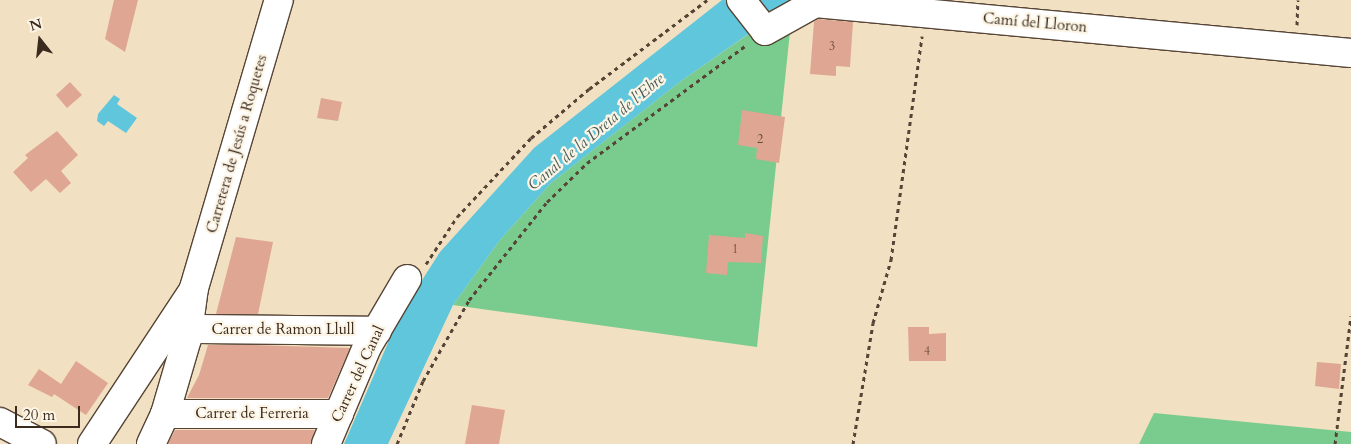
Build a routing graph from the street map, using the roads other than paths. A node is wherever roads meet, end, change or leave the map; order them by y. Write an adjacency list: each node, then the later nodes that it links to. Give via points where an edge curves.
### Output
1 (279, 0): 5 (street, Carretera de Jesús a Roquetes)
2 (741, 0): 3 (street, Camí del Lloron, via 765,31 815,3)
3 (1351, 53)
4 (414, 275): 7 (street, Carrer del Canal)
5 (194, 288): 6 (street); 12 (street)
6 (189, 329): 7 (street, Carrer de Ramon Llull); 8 (street)
7 (377, 331): 9 (street, Carrer del Canal)
8 (165, 414): 9 (street, Carrer de Ferreria); 13 (street)
9 (339, 414): 14 (street, Carrer del Canal)
10 (0, 422): 11 (street)
11 (42, 444)
12 (92, 444)
13 (151, 444)
14 (326, 444)

